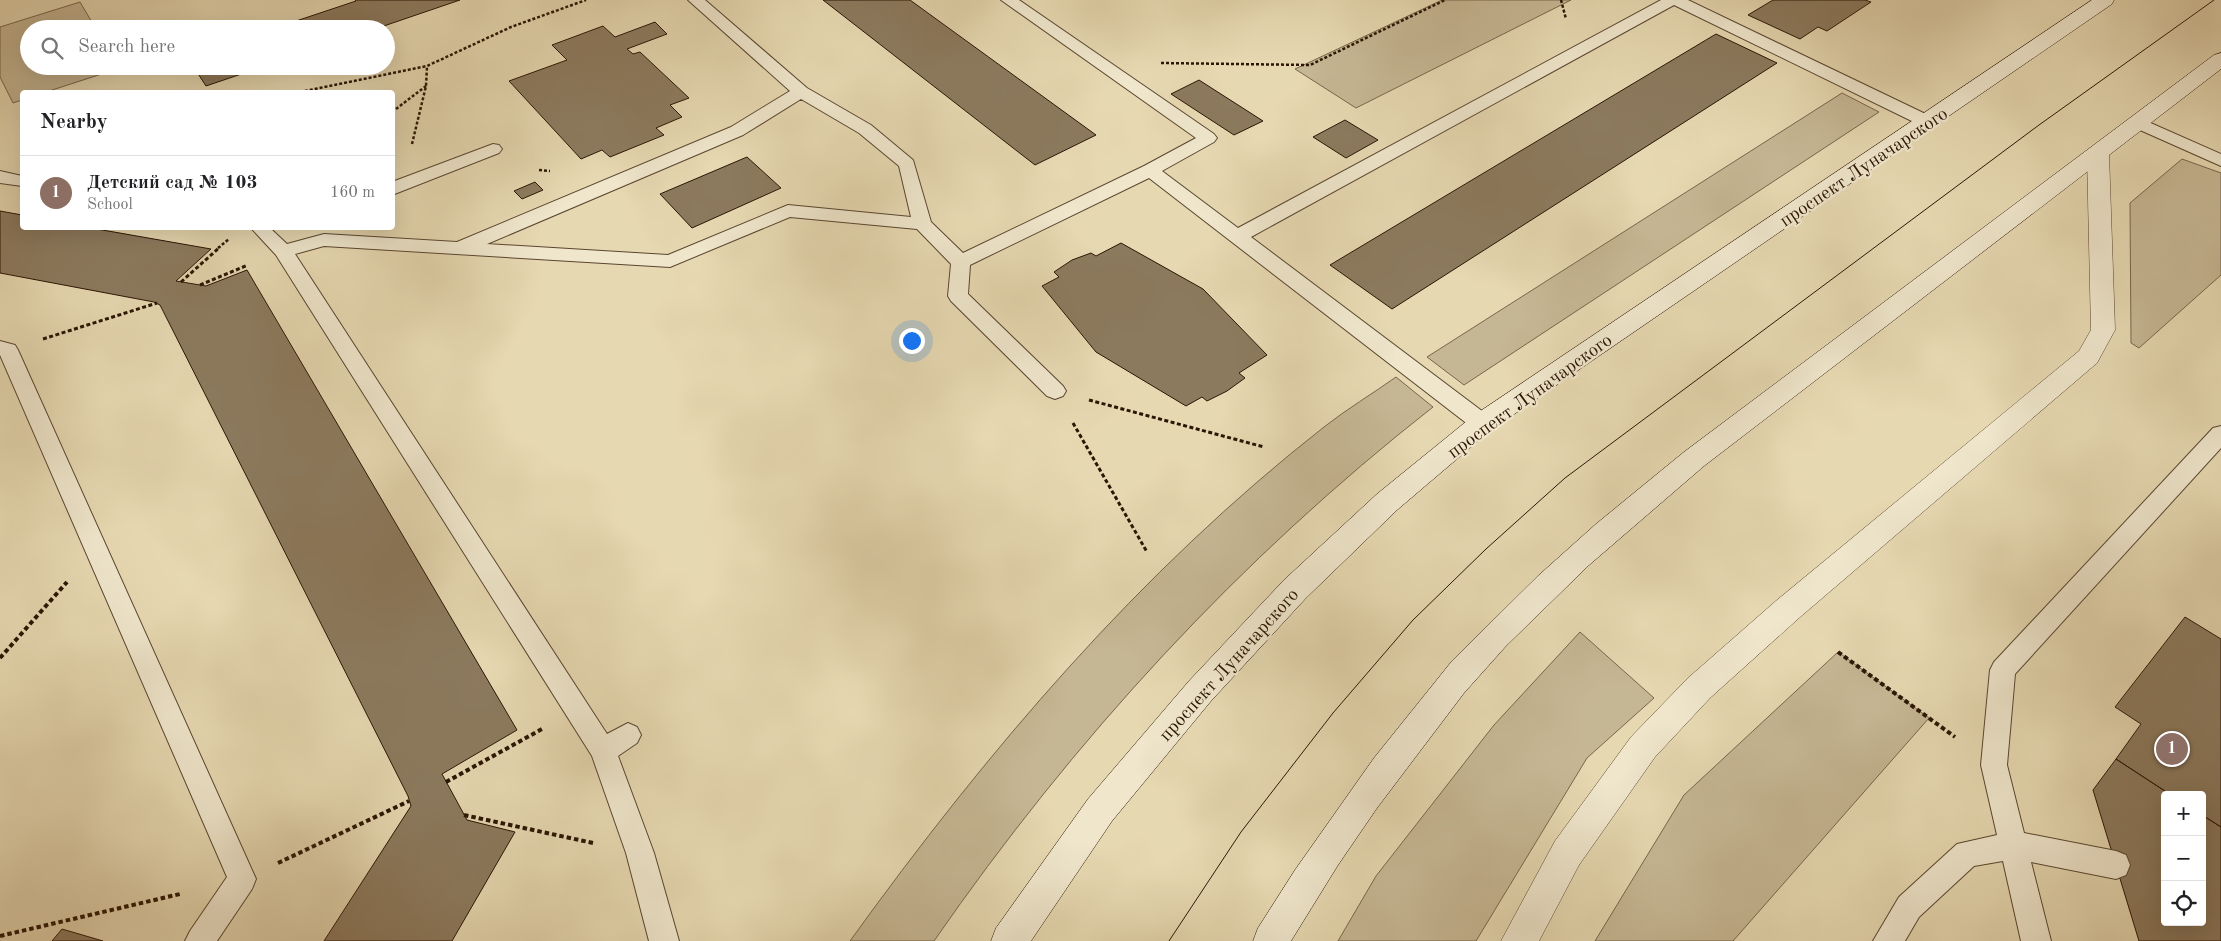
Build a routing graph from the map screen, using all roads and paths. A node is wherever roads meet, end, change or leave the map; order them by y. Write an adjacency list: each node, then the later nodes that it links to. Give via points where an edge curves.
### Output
1 (586, 0): 9 (path, via 510,27)
2 (696, 0): 14 (lane)
3 (1009, 0): 8 (lane)
4 (1445, 0): 8 (path, via 1310,65)
5 (1674, 0): 16 (lane); 30 (lane)
6 (2105, 0): 16 (main road, проспект Луначарского)
7 (2221, 59): 17 (main road)
8 (1101, 62): 22 (lane, via 1208,138)
9 (427, 66): 10 (path); 12 (path)
10 (395, 73)
11 (383, 75): 13 (path)
12 (426, 86): 15 (path); 19 (path)
13 (310, 90)
14 (801, 92): 26 (lane, via 865,129 907,164); 31 (lane, via 737,132)
15 (395, 110)
16 (1928, 122): 39 (main road, проспект Луначарского)
17 (2137, 122): 20 (main road); 21 (lane)
18 (493, 149): 25 (lane)
19 (410, 150)
20 (2098, 154): 61 (main road, via 1694,459 1623,516 1537,594 1468,666 1396,755 1308,880); 62 (main road, via 2103,330 2088,357 1699,688 1643,748 1566,853)
21 (2221, 161)
22 (1150, 170): 30 (lane); 33 (lane)
23 (0, 177): 24 (lane)
24 (20, 181)
25 (395, 188)
26 (922, 224): 31 (lane, via 788,211 670,261); 33 (lane)
27 (262, 230): 32 (lane)
28 (309, 230): 32 (lane)
29 (233, 235): 34 (path)
30 (1238, 236): 39 (lane)
31 (456, 249): 32 (lane, via 324,240)
32 (283, 251): 35 (path); 46 (lane)
33 (961, 262): 38 (lane, via 958,296)
34 (181, 282)
35 (200, 285)
36 (157, 303): 37 (path)
37 (4, 349): 42 (lane)
38 (1055, 391): 41 (path); 43 (path)
39 (1482, 423): 60 (main road, проспект Луначарского, via 1387,502 1295,589 1200,691 1100,810)
40 (2221, 434): 49 (lane, via 2004,670)
41 (1264, 447)
42 (96, 549): 45 (path); 56 (lane)
43 (1148, 552)
44 (1838, 652): 49 (path)
45 (0, 658)
46 (577, 710): 48 (lane); 50 (path)
47 (628, 735): 48 (lane)
48 (603, 751): 54 (lane)
49 (1994, 765): 53 (lane)
50 (446, 782)
51 (409, 801): 56 (path)
52 (464, 815): 54 (path)
53 (2014, 845): 55 (lane); 63 (lane, via 1967,854 1909,907); 64 (lane)
54 (640, 853): 59 (lane)
55 (2116, 865)
56 (242, 880): 57 (path); 58 (lane)
57 (0, 936)
58 (200, 941)
59 (664, 941)
60 (1009, 941)
61 (1271, 941)
62 (1519, 941)
63 (1888, 941)
64 (2036, 941)

